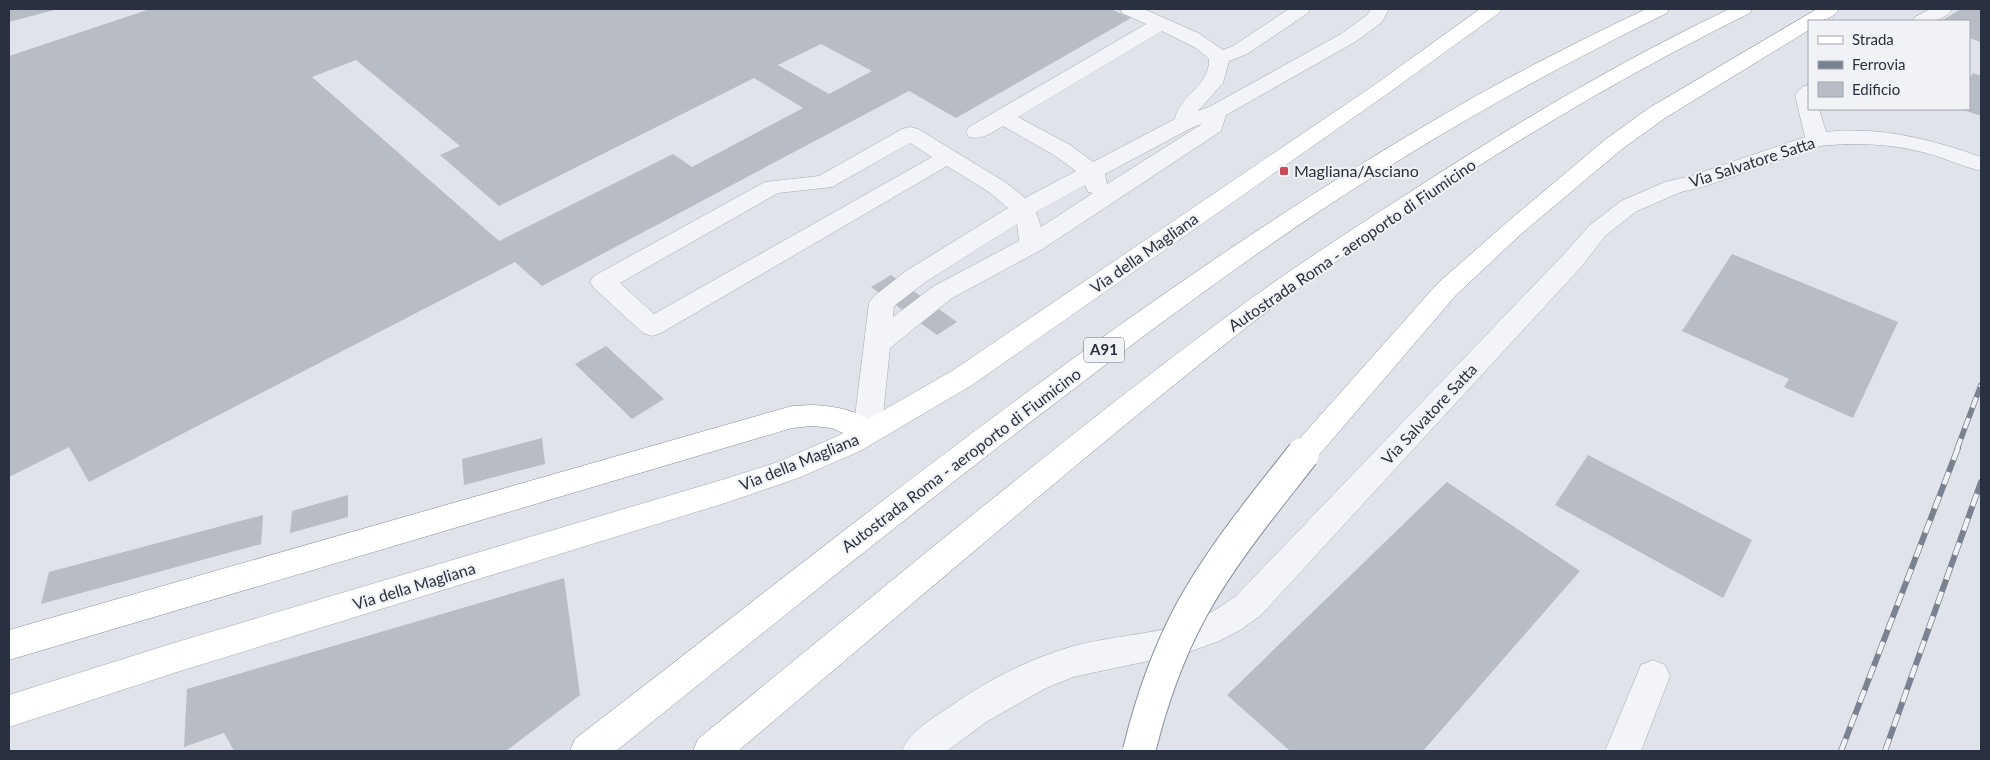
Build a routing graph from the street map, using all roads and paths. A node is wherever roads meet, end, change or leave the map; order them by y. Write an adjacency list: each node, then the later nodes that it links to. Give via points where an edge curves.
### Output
1 (1129, 9): 12 (street)
2 (1301, 9): 13 (street, via 1240,50)
3 (1380, 9): 17 (street, via 1375,18 1348,38)
4 (1492, 9): 29 (main road, Via della Magliana, via 962,378)
5 (1660, 9): 33 (main road, Autostrada Roma - aeroporto di Fiumicino / A91, via 1450,119 1177,297 926,485)
6 (1743, 9): 34 (main road, Autostrada Roma - aeroporto di Fiumicino, via 1696,31 1547,114 1309,270 1213,340)
7 (1830, 9): 9 (main road, bridge)
8 (1943, 9): 10 (street)
9 (1812, 20)
10 (1924, 20)
11 (1808, 22): 36 (main road, bridge, via 1657,113 1614,144 1512,229 1447,289 1303,454 1233,545 1182,627)
12 (1160, 24): 13 (street, via 1212,50); 18 (street)
13 (1219, 58): 19 (street, via 1212,85 1187,108)
14 (1808, 92): 15 (street, via 1805,96)
15 (1808, 107)
16 (1809, 110): 21 (street)
17 (1218, 112): 19 (street); 25 (street, via 1213,126)
18 (1004, 118): 20 (street); 24 (street, via 1062,150)
19 (1185, 122): 24 (street)
20 (977, 132)
21 (1817, 140): 23 (street, Via Salvatore Satta, via 1882,136); 35 (street, Via Salvatore Satta, via 1673,187 1629,206 1598,230 1248,606 1233,618 1210,631 1174,642 1075,661 1048,670 985,703)
22 (946, 158): 22 (street, via 652,327 603,282 773,188 824,182 910,134); 26 (street, via 997,187)
23 (1981, 164)
24 (1092, 172): 25 (street, via 1096,180); 26 (street)
25 (1094, 204): 27 (street)
26 (1022, 209): 27 (street, via 1028,220); 28 (street, via 915,277 882,303)
27 (1032, 244): 28 (street, via 944,292)
28 (877, 344): 29 (street)
29 (867, 433): 30 (main road, via 836,418 818,415 792,417); 32 (main road, Via della Magliana, via 788,470 726,491)
30 (9, 645)
31 (1653, 676): 37 (street)
32 (9, 711)
33 (588, 751)
34 (711, 751)
35 (920, 751)
36 (1139, 751)
37 (1623, 751)

